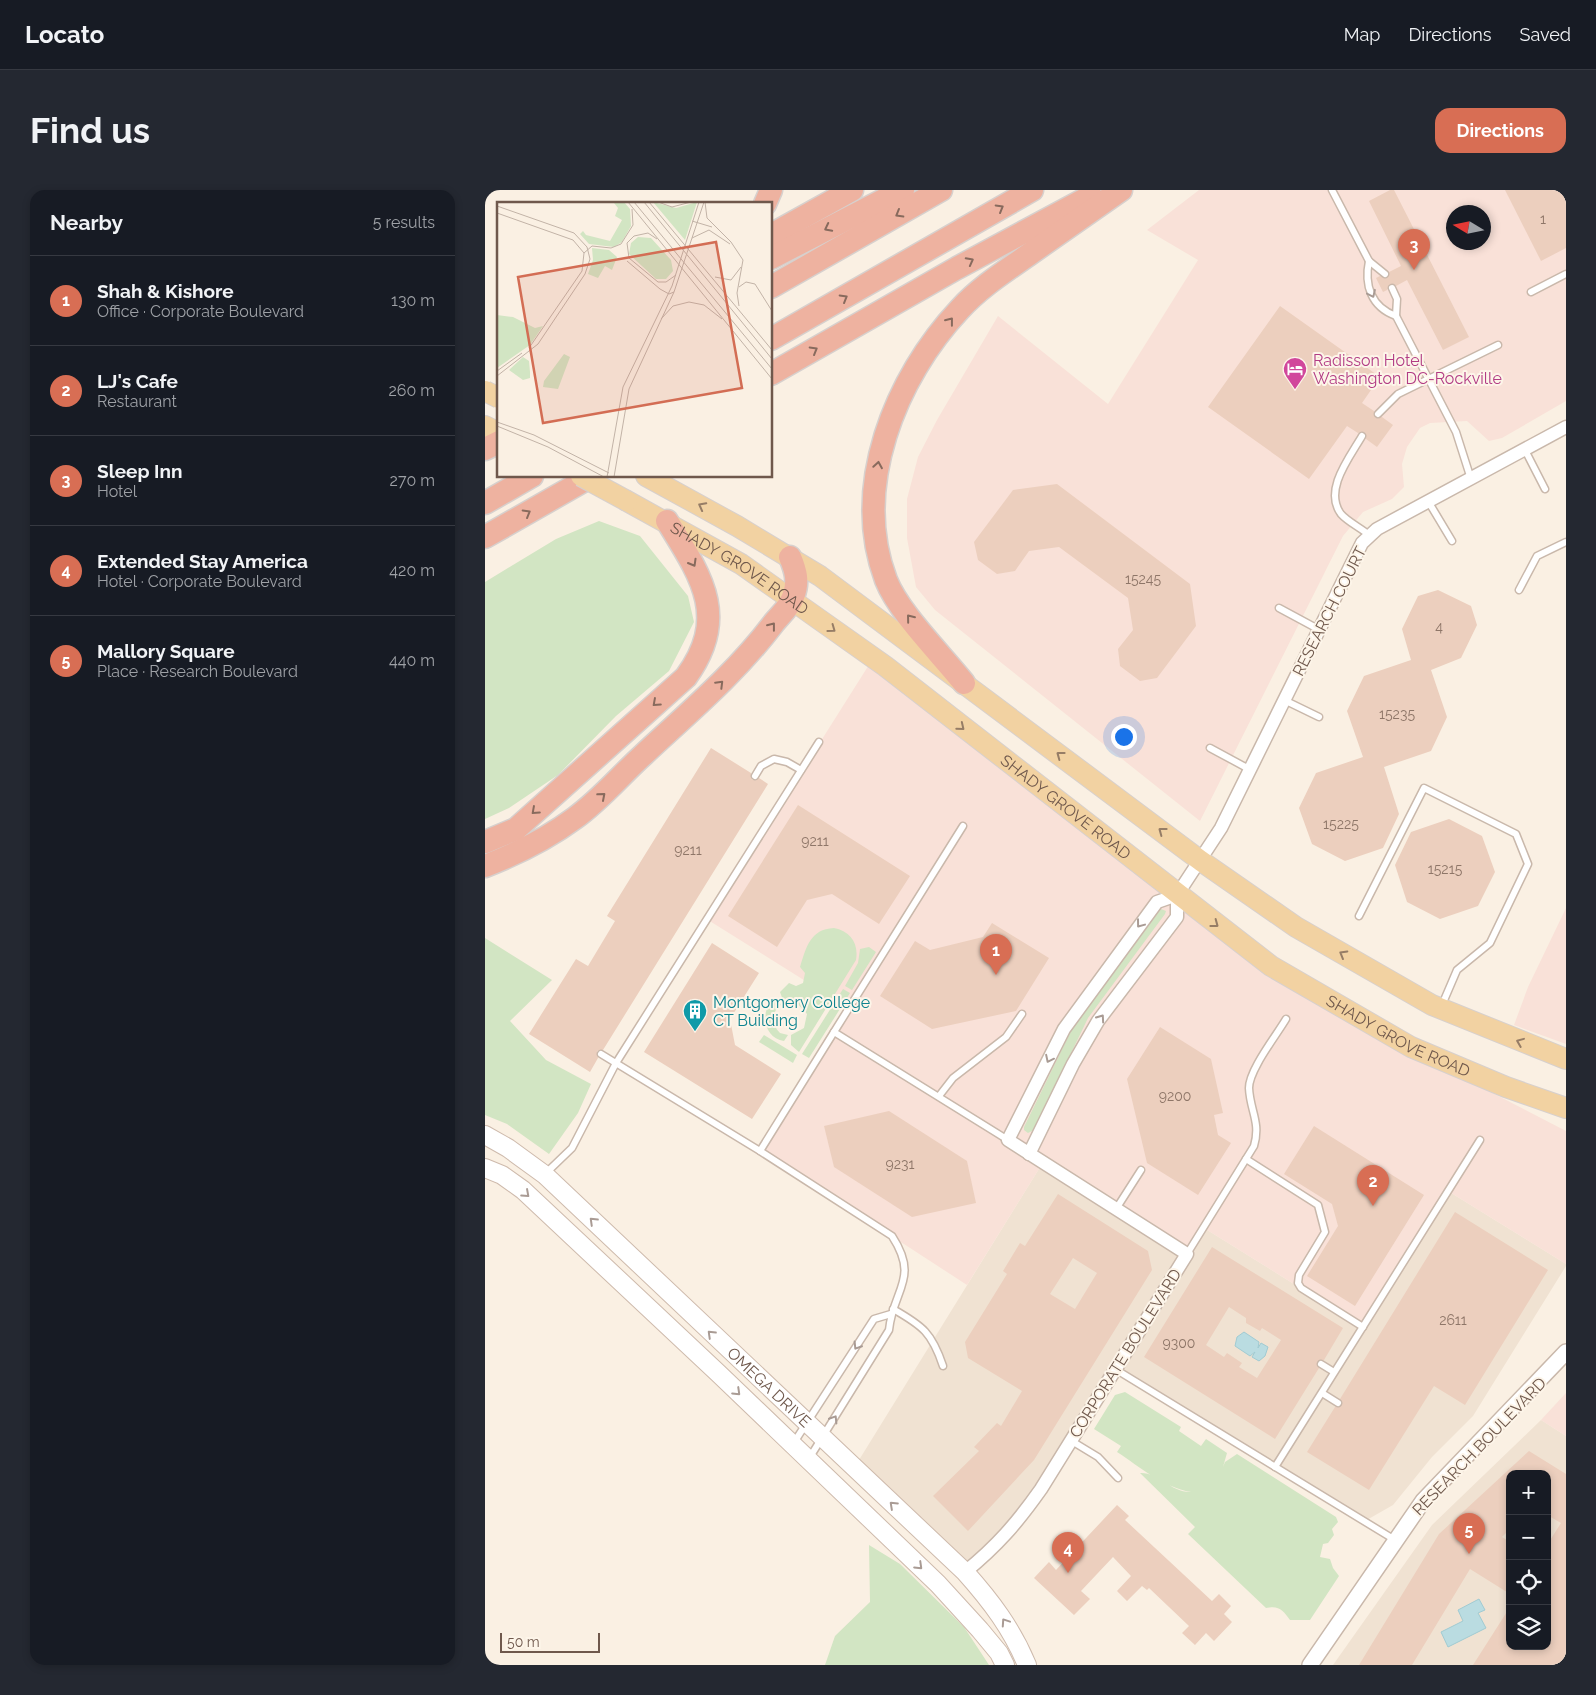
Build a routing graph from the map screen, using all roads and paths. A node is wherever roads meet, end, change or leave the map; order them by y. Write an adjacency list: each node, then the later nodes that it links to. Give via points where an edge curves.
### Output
1 (771, 190): 9 (highway)
2 (852, 190): 10 (highway)
3 (903, 190): 11 (highway, one-way to 11)
4 (941, 190): 15 (highway, one-way to 15)
5 (1032, 190): 19 (highway, one-way to 5)
6 (1103, 190): 21 (highway, one-way to 6, via 957,268)
7 (1121, 190): 53 (highway, one-way to 7, via 894,597 879,556 874,516 878,464 889,424 921,359 960,309 994,279)
8 (1332, 190): 12 (lane)
9 (766, 202)
10 (773, 234)
11 (773, 257)
12 (1369, 261): 13 (lane); 18 (lane, one-way to 18, via 1367,281 1371,295 1383,309)
13 (1385, 274)
14 (1566, 274): 17 (lane)
15 (773, 286)
16 (1392, 288): 18 (lane, via 1398,306)
17 (1531, 292)
18 (1396, 316): 22 (lane)
19 (773, 338)
20 (1498, 345): 22 (lane)
21 (773, 373)
22 (1428, 379): 27 (lane, via 1398,394); 38 (lane, via 1456,432)
23 (485, 390): 24 (main road, bridge)
24 (497, 395)
25 (497, 397): 26 (highway)
26 (485, 403)
27 (1378, 414)
28 (485, 426): 30 (main road)
29 (1566, 427): 34 (street, RESEARCH COURT)
30 (497, 432)
31 (1361, 436): 44 (lane, via 1341,473 1335,501 1341,514)
32 (497, 443): 33 (highway)
33 (485, 449)
34 (1525, 450): 38 (street, RESEARCH COURT); 40 (lane)
35 (529, 478): 42 (highway)
36 (585, 478): 43 (main road, SHADY GROVE ROAD, bridge)
37 (588, 478): 45 (highway, one-way to 37)
38 (1471, 479): 41 (street, RESEARCH COURT)
39 (652, 480): 48 (main road, SHADY GROVE ROAD, one-way to 39)
40 (1545, 489)
41 (1427, 501): 44 (street, RESEARCH COURT); 46 (lane)
42 (485, 503)
43 (667, 521): 50 (main road, SHADY GROVE ROAD); 62 (highway, one-way to 62, via 696,567 709,603 707,637 698,660 686,677 516,829)
44 (1369, 535): 52 (street, RESEARCH COURT)
45 (485, 537)
46 (1452, 541)
47 (1566, 542): 49 (lane, via 1537,556)
48 (790, 557): 50 (highway, via 796,569 797,582); 53 (main road, SHADY GROVE ROAD)
49 (1519, 590)
50 (793, 599): 64 (highway, one-way to 50, via 511,856 574,819 605,794 750,654); 65 (main road, SHADY GROVE ROAD, one-way to 65, via 885,666)
51 (1279, 608): 52 (lane)
52 (1319, 629): 54 (street, RESEARCH COURT)
53 (963, 683): 63 (main road, SHADY GROVE ROAD, one-way to 53)
54 (1284, 700): 55 (lane); 58 (street, RESEARCH COURT)
55 (1319, 717)
56 (819, 742): 59 (lane)
57 (1210, 748): 58 (lane)
58 (1249, 769): 63 (street, RESEARCH COURT)
59 (801, 770): 60 (lane, via 774,759 761,766); 73 (lane)
60 (755, 776)
61 (963, 826): 70 (lane)
62 (485, 842)
63 (1201, 861): 65 (street); 67 (main road, SHADY GROVE ROAD, one-way to 63, via 1296,926)
64 (485, 866)
65 (1177, 895): 75 (main road, SHADY GROVE ROAD, one-way to 75, via 1271,966 1411,1047); 77 (street, one-way to 77, via 1157,902 1081,1003 1064,1029); 80 (street, one-way to 65, via 1098,1021 1177,917)
66 (1359, 916): 67 (lane, via 1424,788 1516,834 1528,864 1490,943 1457,970)
67 (1440, 1008): 72 (main road, SHADY GROVE ROAD, one-way to 67)
68 (1022, 1014): 74 (lane, via 1005,1037 953,1078)
69 (1286, 1019): 81 (lane, via 1251,1076 1249,1088 1258,1133)
70 (834, 1032): 74 (lane); 79 (lane)
71 (601, 1054): 73 (lane)
72 (1566, 1059)
73 (617, 1063): 79 (lane); 84 (lane, via 572,1148)
74 (939, 1096): 77 (lane)
75 (1566, 1108)
76 (485, 1135): 84 (main road, OMEGA DRIVE)
77 (1008, 1140): 80 (street, CORPORATE BOULEVARD)
78 (1480, 1140): 88 (lane)
79 (760, 1151): 87 (lane, via 892,1236 901,1250 905,1266 905,1280)
80 (1029, 1154): 85 (street, CORPORATE BOULEVARD)
81 (1246, 1159): 86 (lane); 88 (lane, via 1319,1205 1325,1232 1298,1282 1301,1288)
82 (485, 1168): 99 (main road, OMEGA DRIVE, one-way to 99, via 523,1190)
83 (1141, 1170): 85 (lane)
84 (545, 1175): 96 (main road, OMEGA DRIVE, one-way to 84)
85 (1116, 1209): 86 (street, CORPORATE BOULEVARD)
86 (1187, 1254): 92 (street, CORPORATE BOULEVARD)
87 (892, 1312): 91 (lane, via 918,1323 927,1331); 96 (lane, one-way to 96, via 874,1319); 97 (lane, one-way to 87, via 889,1330)
88 (1363, 1327): 93 (lane)
89 (1566, 1352): 103 (street, RESEARCH BOULEVARD, via 1438,1483)
90 (1321, 1364): 93 (lane)
91 (943, 1366)
92 (1115, 1369): 98 (street, CORPORATE BOULEVARD); 101 (lane)
93 (1335, 1372): 94 (lane)
94 (1322, 1393): 95 (lane); 101 (lane)
95 (1338, 1403)
96 (807, 1425): 97 (main road, OMEGA DRIVE); 99 (lane)
97 (822, 1439): 100 (lane); 104 (main road, OMEGA DRIVE, one-way to 97)
98 (1070, 1440): 102 (lane, via 1098,1457); 104 (street, CORPORATE BOULEVARD, via 1016,1525)
99 (792, 1445): 100 (main road, OMEGA DRIVE)
100 (808, 1460): 106 (main road, OMEGA DRIVE, one-way to 106, via 938,1584 980,1630)
101 (1275, 1467): 103 (lane)
102 (1118, 1478)
103 (1395, 1540): 105 (street, RESEARCH BOULEVARD)
104 (965, 1572): 107 (main road, OMEGA DRIVE, one-way to 104, via 1017,1640 991,1601)
105 (1331, 1635): 108 (street, RESEARCH BOULEVARD); 109 (lane)
106 (1005, 1665)
107 (1027, 1665)
108 (1310, 1665)
109 (1317, 1665)

